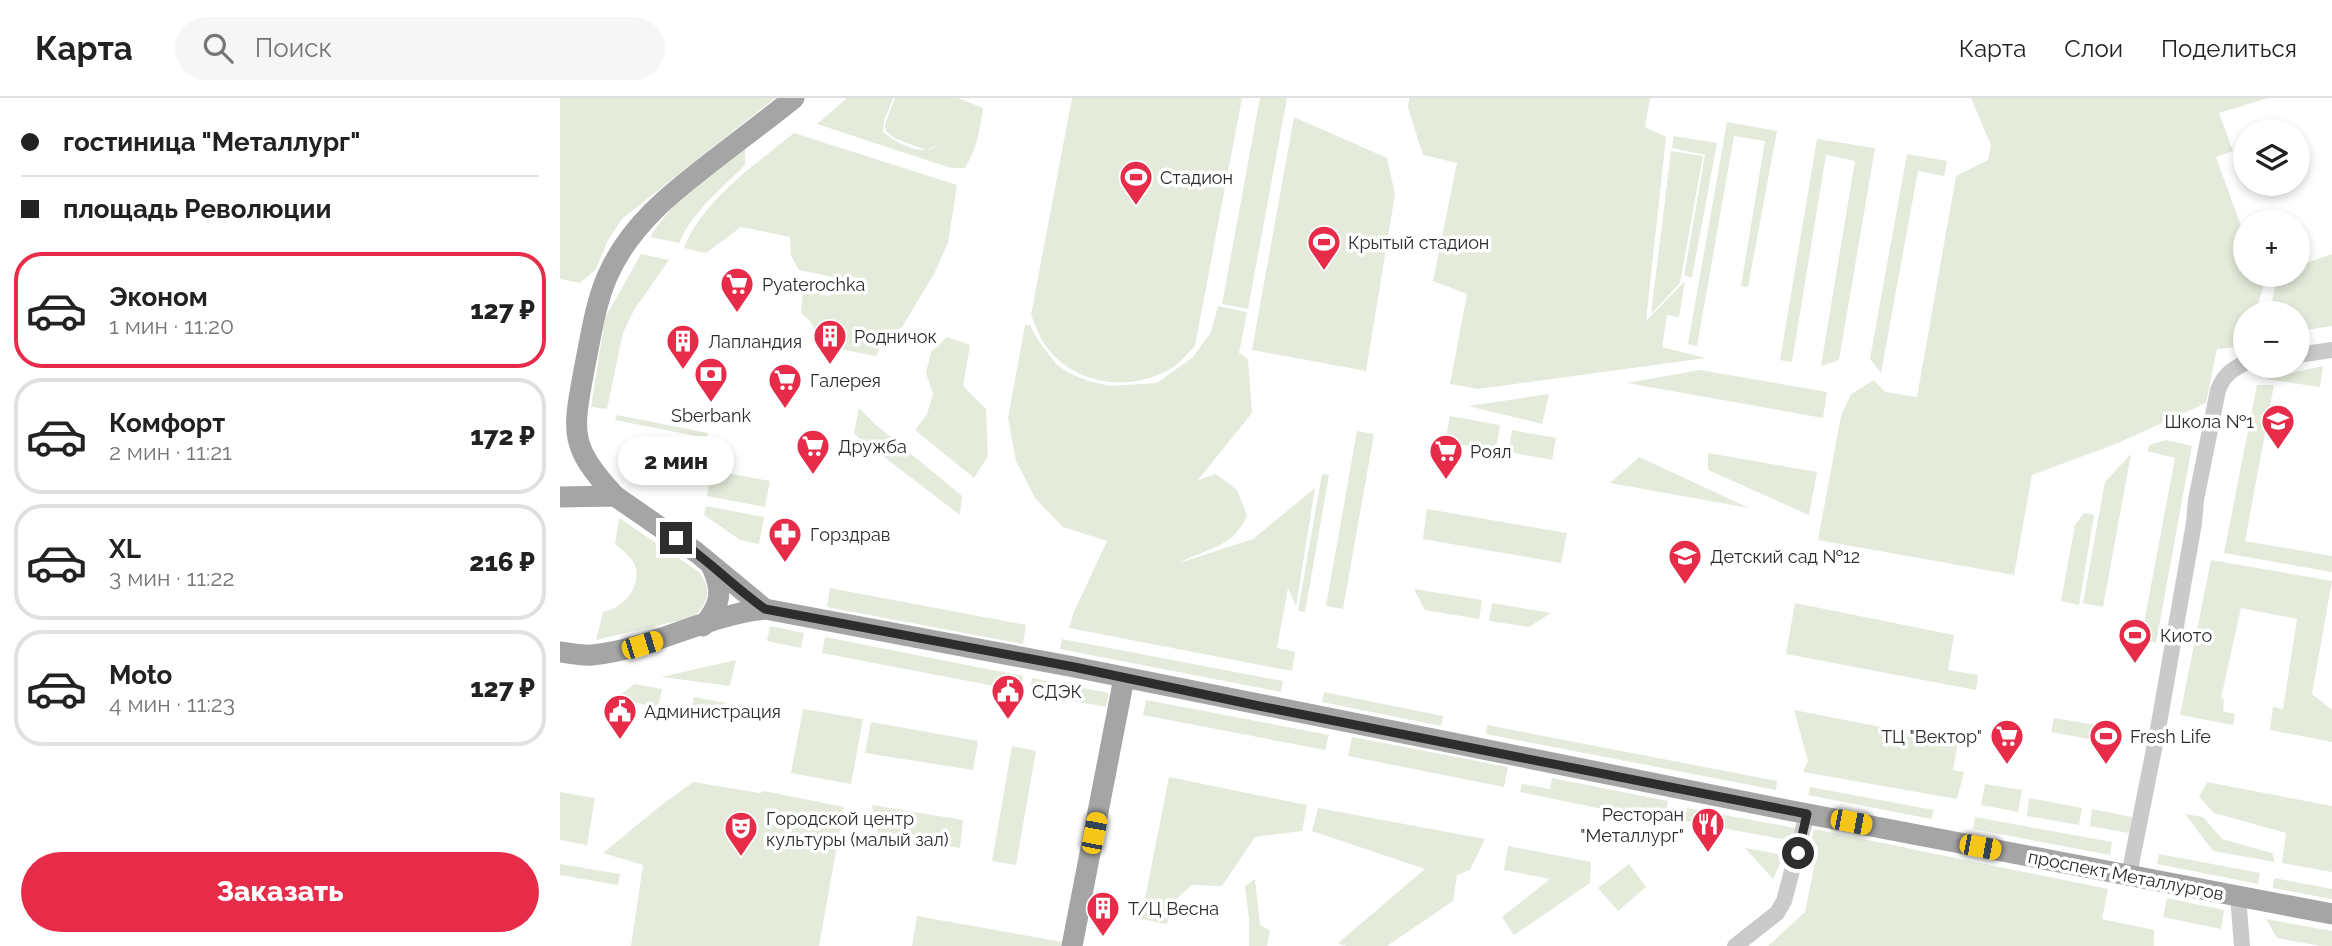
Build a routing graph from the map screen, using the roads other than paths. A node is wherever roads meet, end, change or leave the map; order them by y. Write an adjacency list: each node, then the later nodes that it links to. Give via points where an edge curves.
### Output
1 (794, 98): 5 (main road, via 657,206 626,242 600,298)
2 (2332, 350): 3 (street)
3 (2310, 353)
4 (2233, 369): 15 (street, via 2218,390)
5 (576, 411): 6 (main road); 7 (main road, проспект Металлургов, via 579,446 594,473)
6 (560, 444)
7 (615, 496): 8 (main road); 9 (main road, проспект Металлургов)
8 (560, 497)
9 (710, 563): 10 (main road, проспект Металлургов); 11 (main road, via 719,582 719,597)
10 (765, 609): 11 (main road, проспект Металлургов); 13 (main road, проспект Металлургов)
11 (703, 626): 12 (main road, проспект Металлургов, via 590,656)
12 (560, 654)
13 (1124, 678): 14 (main road, проспект Металлургов); 18 (main road)
14 (1807, 814): 15 (main road, проспект Металлургов); 19 (street, via 1784,901 1777,913)
15 (2129, 875): 16 (main road, проспект Металлургов)
16 (2238, 896): 17 (main road, проспект Металлургов); 20 (street)
17 (2332, 914)
18 (1072, 946)
19 (1734, 946)
20 (2242, 946)

